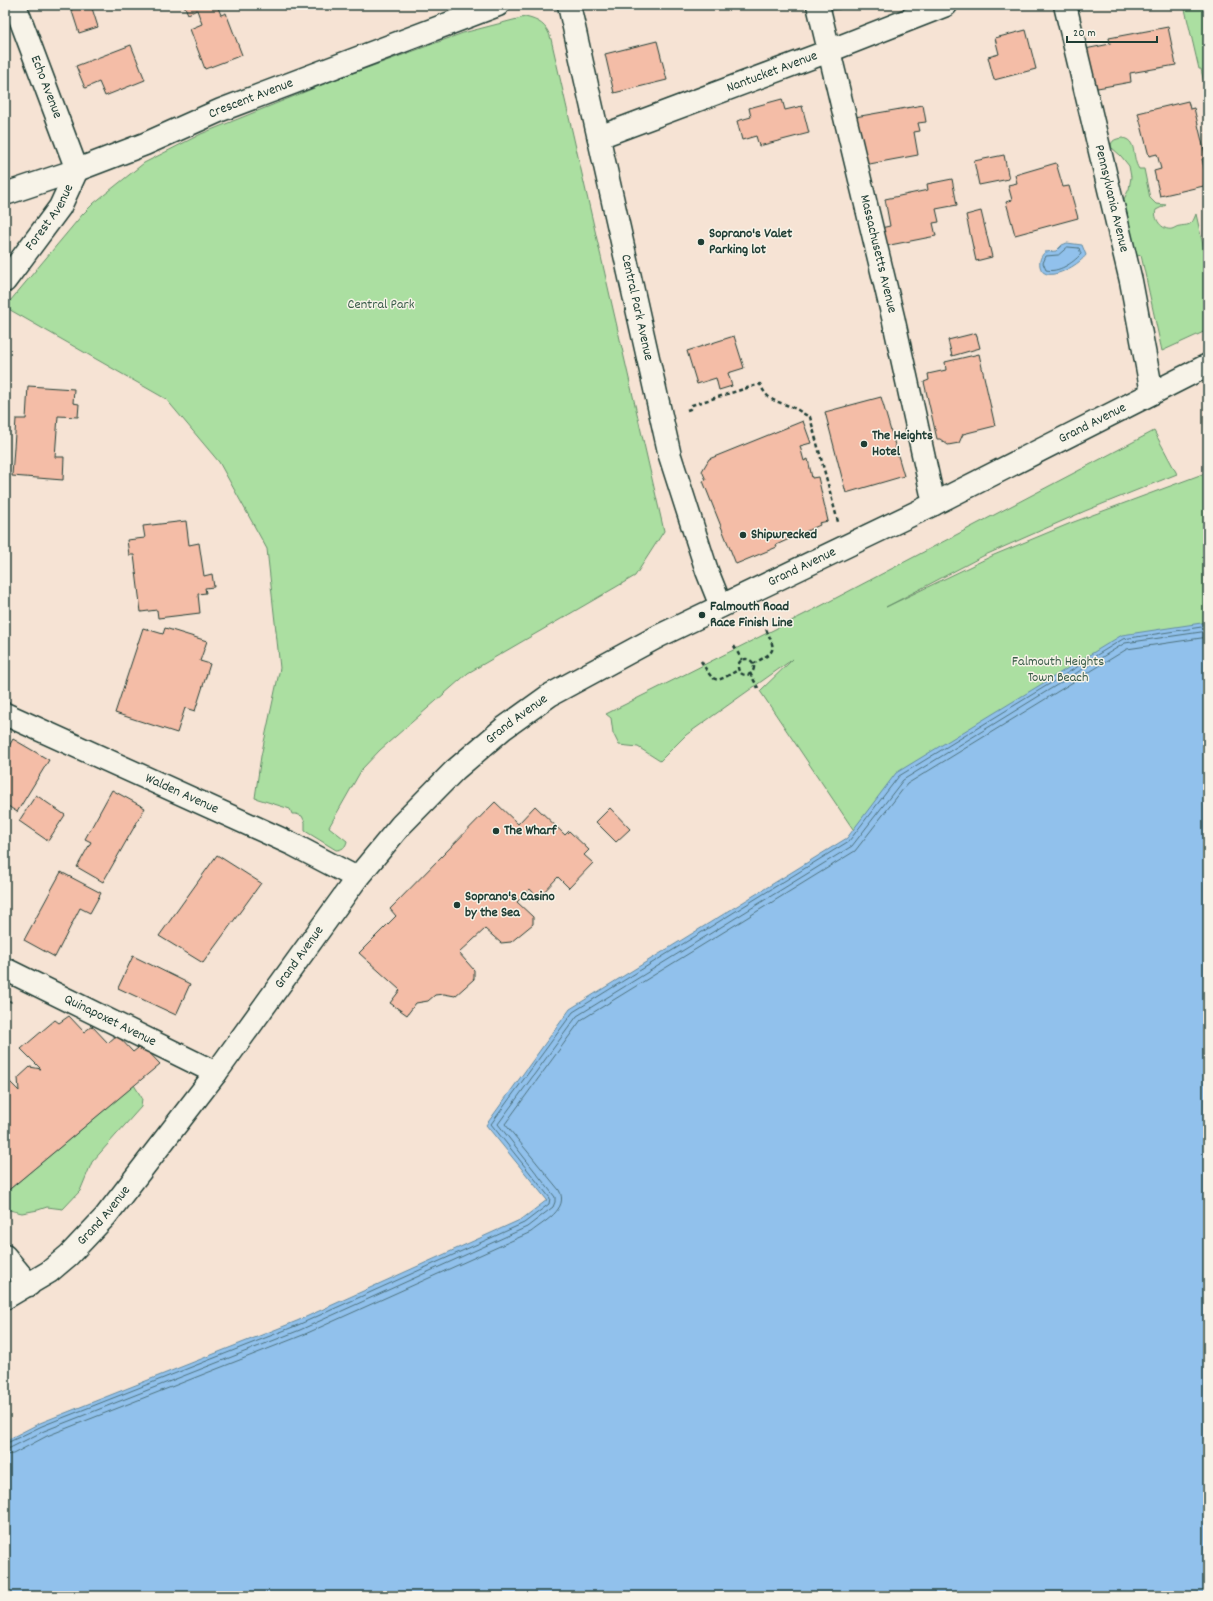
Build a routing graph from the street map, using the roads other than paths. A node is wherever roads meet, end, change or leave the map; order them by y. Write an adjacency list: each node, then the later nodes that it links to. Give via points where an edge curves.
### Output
1 (15, 5): 9 (street, Echo Avenue)
2 (498, 5): 9 (street, Crescent Avenue, via 222,110)
3 (569, 5): 8 (street, Central Park Avenue)
4 (818, 5): 7 (street, Massachusetts Avenue)
5 (946, 5): 7 (street, Nantucket Avenue)
6 (1065, 5): 13 (street, Pennsylvania Avenue, via 1131,281)
7 (829, 51): 8 (street, Nantucket Avenue); 14 (street, Massachusetts Avenue, via 893,316)
8 (599, 137): 15 (street, Central Park Avenue, via 670,456)
9 (77, 170): 10 (street, Crescent Avenue); 11 (street, Forest Avenue, via 60,207)
10 (5, 194)
11 (5, 281)
12 (1208, 365): 13 (street, Grand Avenue)
13 (1152, 393): 14 (street, Grand Avenue)
14 (934, 504): 15 (street, Grand Avenue)
15 (721, 606): 17 (street, Grand Avenue, via 550,695 504,728 474,752 423,801)
16 (5, 714): 17 (street, Walden Avenue, via 292,844)
17 (357, 878): 19 (street, Grand Avenue)
18 (5, 969): 19 (street, Quinapoxet Avenue)
19 (216, 1073): 21 (street, Grand Avenue, via 101,1222 69,1255)
20 (5, 1256): 21 (street)
21 (29, 1285): 22 (street, Grand Avenue)
22 (5, 1298)

